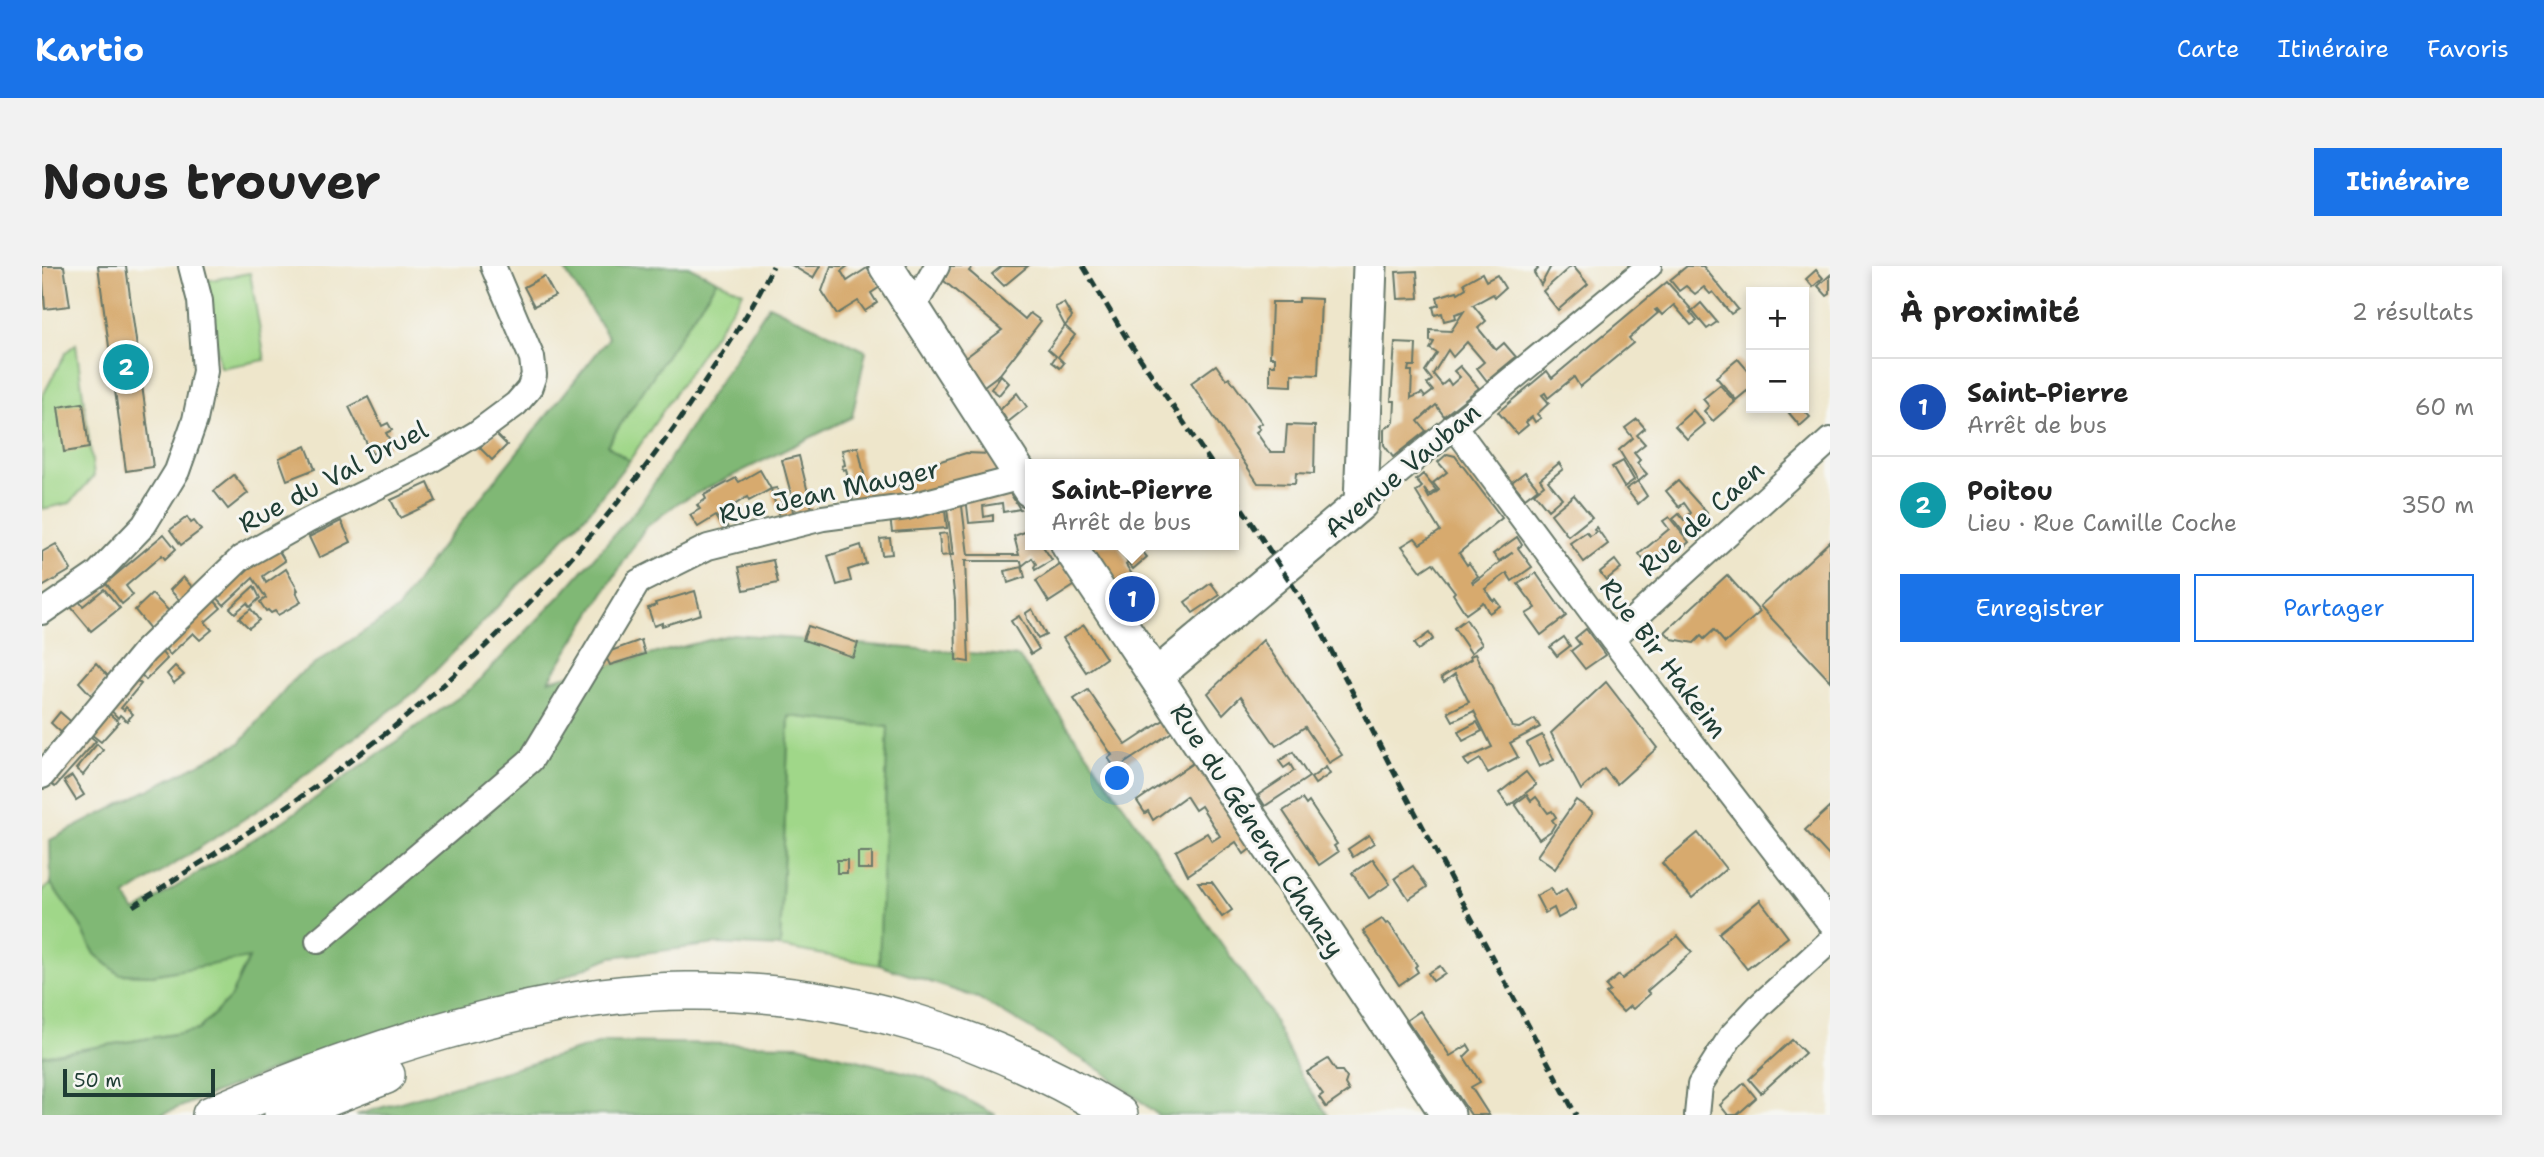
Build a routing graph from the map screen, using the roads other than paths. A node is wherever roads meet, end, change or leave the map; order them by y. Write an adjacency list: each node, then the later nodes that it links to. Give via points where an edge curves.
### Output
1 (191, 266): 14 (street, via 200,301 205,371 195,420 177,471 144,525 97,575)
2 (493, 266): 17 (street, Rue du Val Druel, via 532,358 534,375 516,404 428,462 241,558 144,652)
3 (886, 266): 7 (main road)
4 (937, 266): 7 (street)
5 (1370, 266): 12 (main road)
6 (1649, 266): 8 (street, Avenue Vauban)
7 (913, 309): 10 (main road)
8 (1454, 426): 12 (street, Avenue Vauban); 15 (street, Rue Bir Hakeim)
9 (1830, 440): 15 (street, Rue de Caen)
10 (1025, 482)
11 (1025, 484): 19 (street, Rue Jean Mauger, via 823,518 708,547 638,582 531,760)
12 (1361, 503): 16 (main road, Avenue Vauban)
13 (1071, 550): 16 (main road, Rue du Géneral Chanzy)
14 (42, 612)
15 (1612, 639): 18 (street, Rue Bir Hakeim)
16 (1157, 675): 25 (main road, Rue du Géneral Chanzy)
17 (42, 776)
18 (1830, 923)
19 (318, 941)
20 (1830, 941): 26 (street, via 1731,1037 1700,1086)
21 (211, 1115): 24 (main road, via 342,1065 492,1019 610,996 686,990 857,1007 953,1033 1024,1062)
22 (283, 1115): 23 (main road, via 468,1043 579,1017 677,1007 762,1009 852,1022 940,1044 1005,1068)
23 (1088, 1115)
24 (1119, 1115)
25 (1448, 1115)
26 (1697, 1115)

